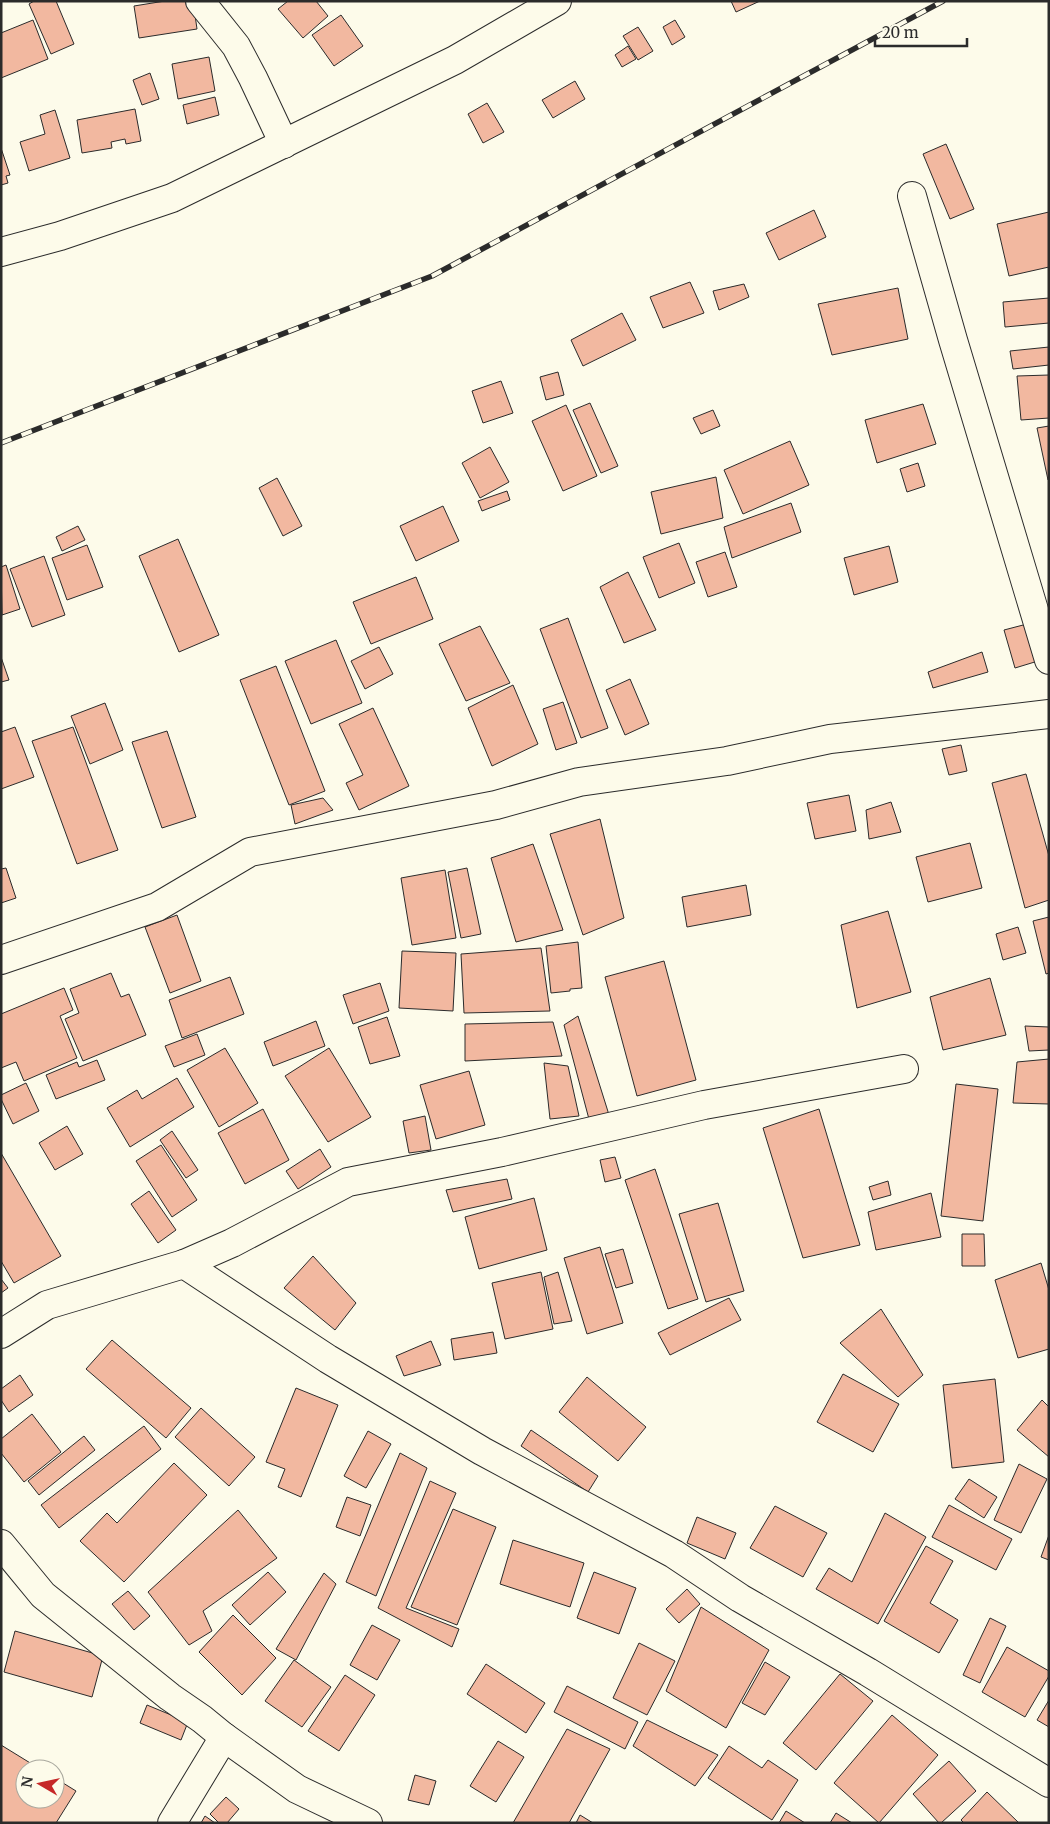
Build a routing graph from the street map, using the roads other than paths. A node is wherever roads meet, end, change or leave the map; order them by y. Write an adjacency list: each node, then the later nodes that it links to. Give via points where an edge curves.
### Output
1 (200, 1): 3 (street, via 236,46)
2 (557, 1): 3 (street, via 455,60)
3 (284, 144): 5 (street, via 172,198 60,236)
4 (912, 196): 6 (street)
5 (1, 252)
6 (1049, 660)
7 (1049, 714): 8 (street, via 830,739 727,761 579,782 496,805 250,852 157,907)
8 (1, 960)
9 (904, 1069): 10 (street, via 704,1105 502,1152 348,1182 232,1243)
10 (184, 1264): 11 (street, via 47,1306); 14 (street, via 328,1359 482,1451 674,1554 740,1598 868,1672)
11 (1, 1334)
12 (1, 1544): 13 (street, via 43,1595)
13 (224, 1737): 15 (street); 16 (street, via 297,1789)
14 (1049, 1784)
15 (172, 1823)
16 (368, 1823)

